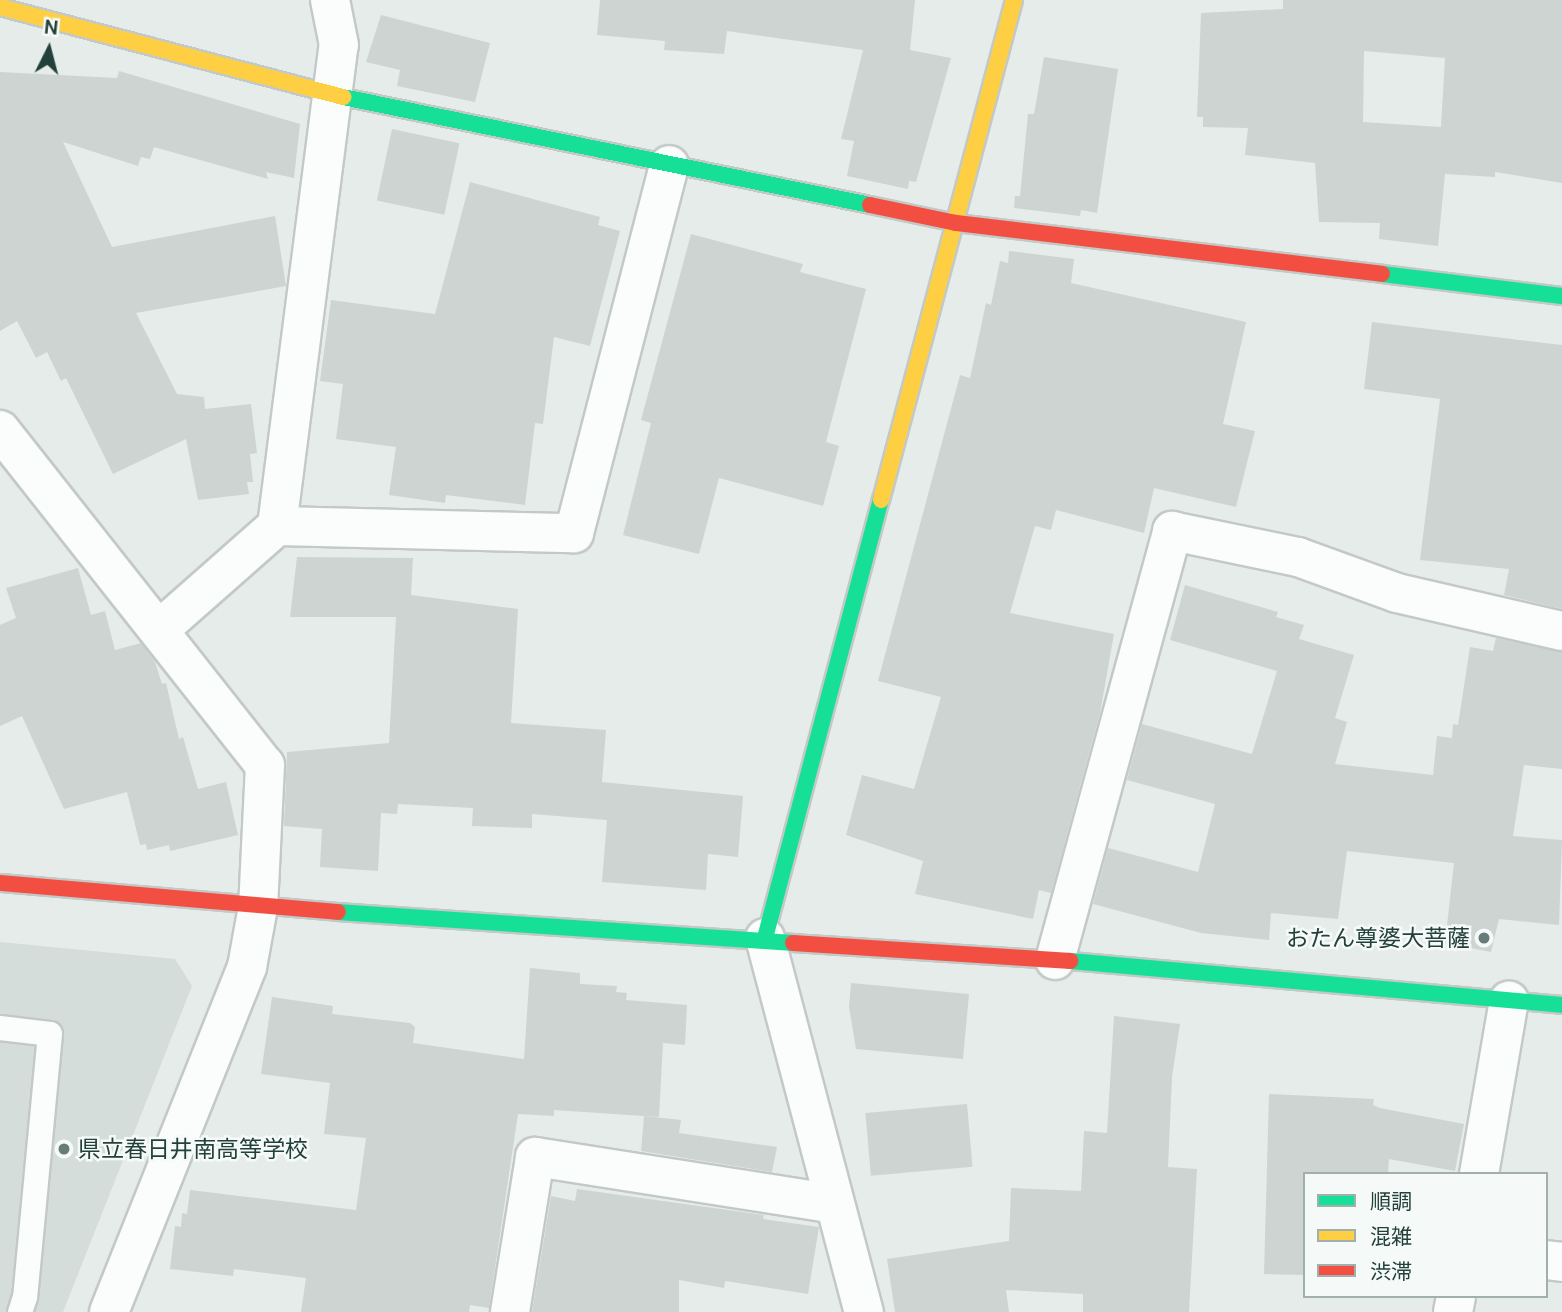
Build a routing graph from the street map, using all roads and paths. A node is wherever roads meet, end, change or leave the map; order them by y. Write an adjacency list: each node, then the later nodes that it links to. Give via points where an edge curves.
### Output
1 (330, 0): 4 (street, via 339,45)
2 (1014, 0): 6 (street)
3 (0, 7): 4 (street)
4 (333, 95): 5 (street); 9 (street)
5 (668, 164): 6 (street); 9 (street, via 574,533)
6 (956, 223): 7 (street); 14 (street)
7 (1562, 296)
8 (0, 430): 10 (street)
9 (277, 526): 10 (street)
10 (159, 630): 13 (street, via 265,765)
11 (1562, 631): 15 (street, via 1397,593 1298,557 1172,531)
12 (0, 883): 13 (street)
13 (258, 907): 14 (street); 22 (street, via 247,967)
14 (765, 938): 15 (street); 20 (street)
15 (1055, 960): 16 (street)
16 (1509, 1000): 17 (street); 19 (street)
17 (1562, 1005)
18 (0, 1028): 21 (lane, via 50,1034)
19 (1479, 1172)
20 (834, 1204): 23 (street, via 535,1157); 24 (street)
21 (20, 1312)
22 (109, 1312)
23 (510, 1312)
24 (864, 1312)

